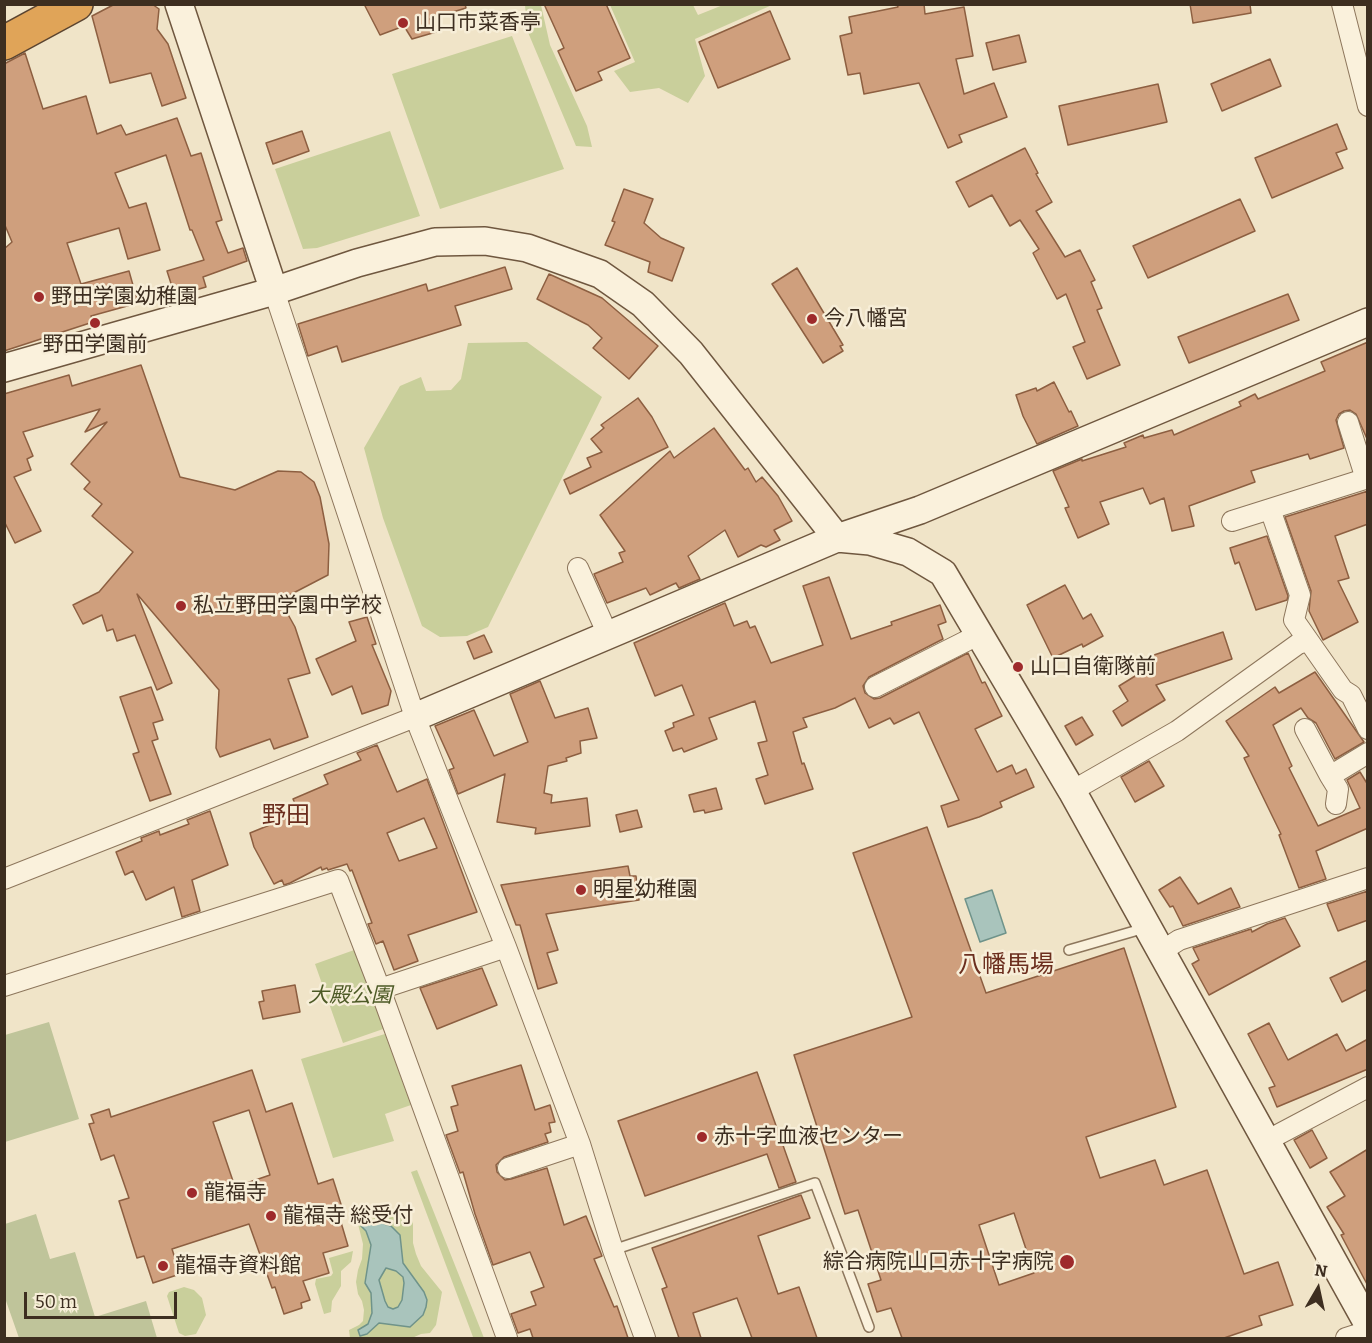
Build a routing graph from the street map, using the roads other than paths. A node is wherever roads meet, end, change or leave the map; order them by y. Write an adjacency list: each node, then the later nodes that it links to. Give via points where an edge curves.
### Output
1 (76, 4): 4 (highway)
2 (179, 4): 6 (street)
3 (1342, 4): 5 (street)
4 (4, 43)
5 (1368, 106)
6 (274, 291): 8 (street); 13 (street, via 357,262 435,242 484,241 527,248 600,274 643,303 691,353); 19 (street)
7 (1368, 322): 13 (street, via 920,510)
8 (4, 368)
9 (1348, 422): 10 (street)
10 (1367, 479): 11 (street)
11 (1269, 509): 12 (street); 17 (street, via 1300,595 1294,620)
12 (1232, 521)
13 (837, 538): 15 (street, via 908,552 943,573); 16 (street)
14 (578, 568): 16 (street)
15 (980, 634): 18 (street); 24 (street)
16 (608, 635): 19 (street)
17 (1308, 641): 21 (street, via 1343,690 1351,695); 24 (street, via 1298,644 1177,731)
18 (875, 687)
19 (415, 717): 27 (street); 29 (street)
20 (1305, 729): 23 (street)
21 (1368, 729)
22 (1368, 753): 23 (street)
23 (1330, 776): 25 (street, via 1338,789)
24 (1072, 791): 28 (street)
25 (1336, 804)
26 (1368, 878): 31 (street, via 1179,940)
27 (4, 879)
28 (1148, 927): 30 (lane); 31 (street)
29 (506, 947): 33 (street); 36 (street)
30 (1070, 950)
31 (1162, 951): 35 (street)
32 (4, 986): 33 (street, via 338,880)
33 (380, 989): 42 (street)
34 (1368, 1087): 35 (street)
35 (1266, 1141): 39 (street)
36 (580, 1144): 37 (street); 38 (street)
37 (508, 1168)
38 (613, 1250): 40 (lane, via 815,1183); 43 (street)
39 (1368, 1324)
40 (869, 1327)
41 (1368, 1331): 44 (street)
42 (507, 1338)
43 (645, 1338)
44 (1346, 1338)

